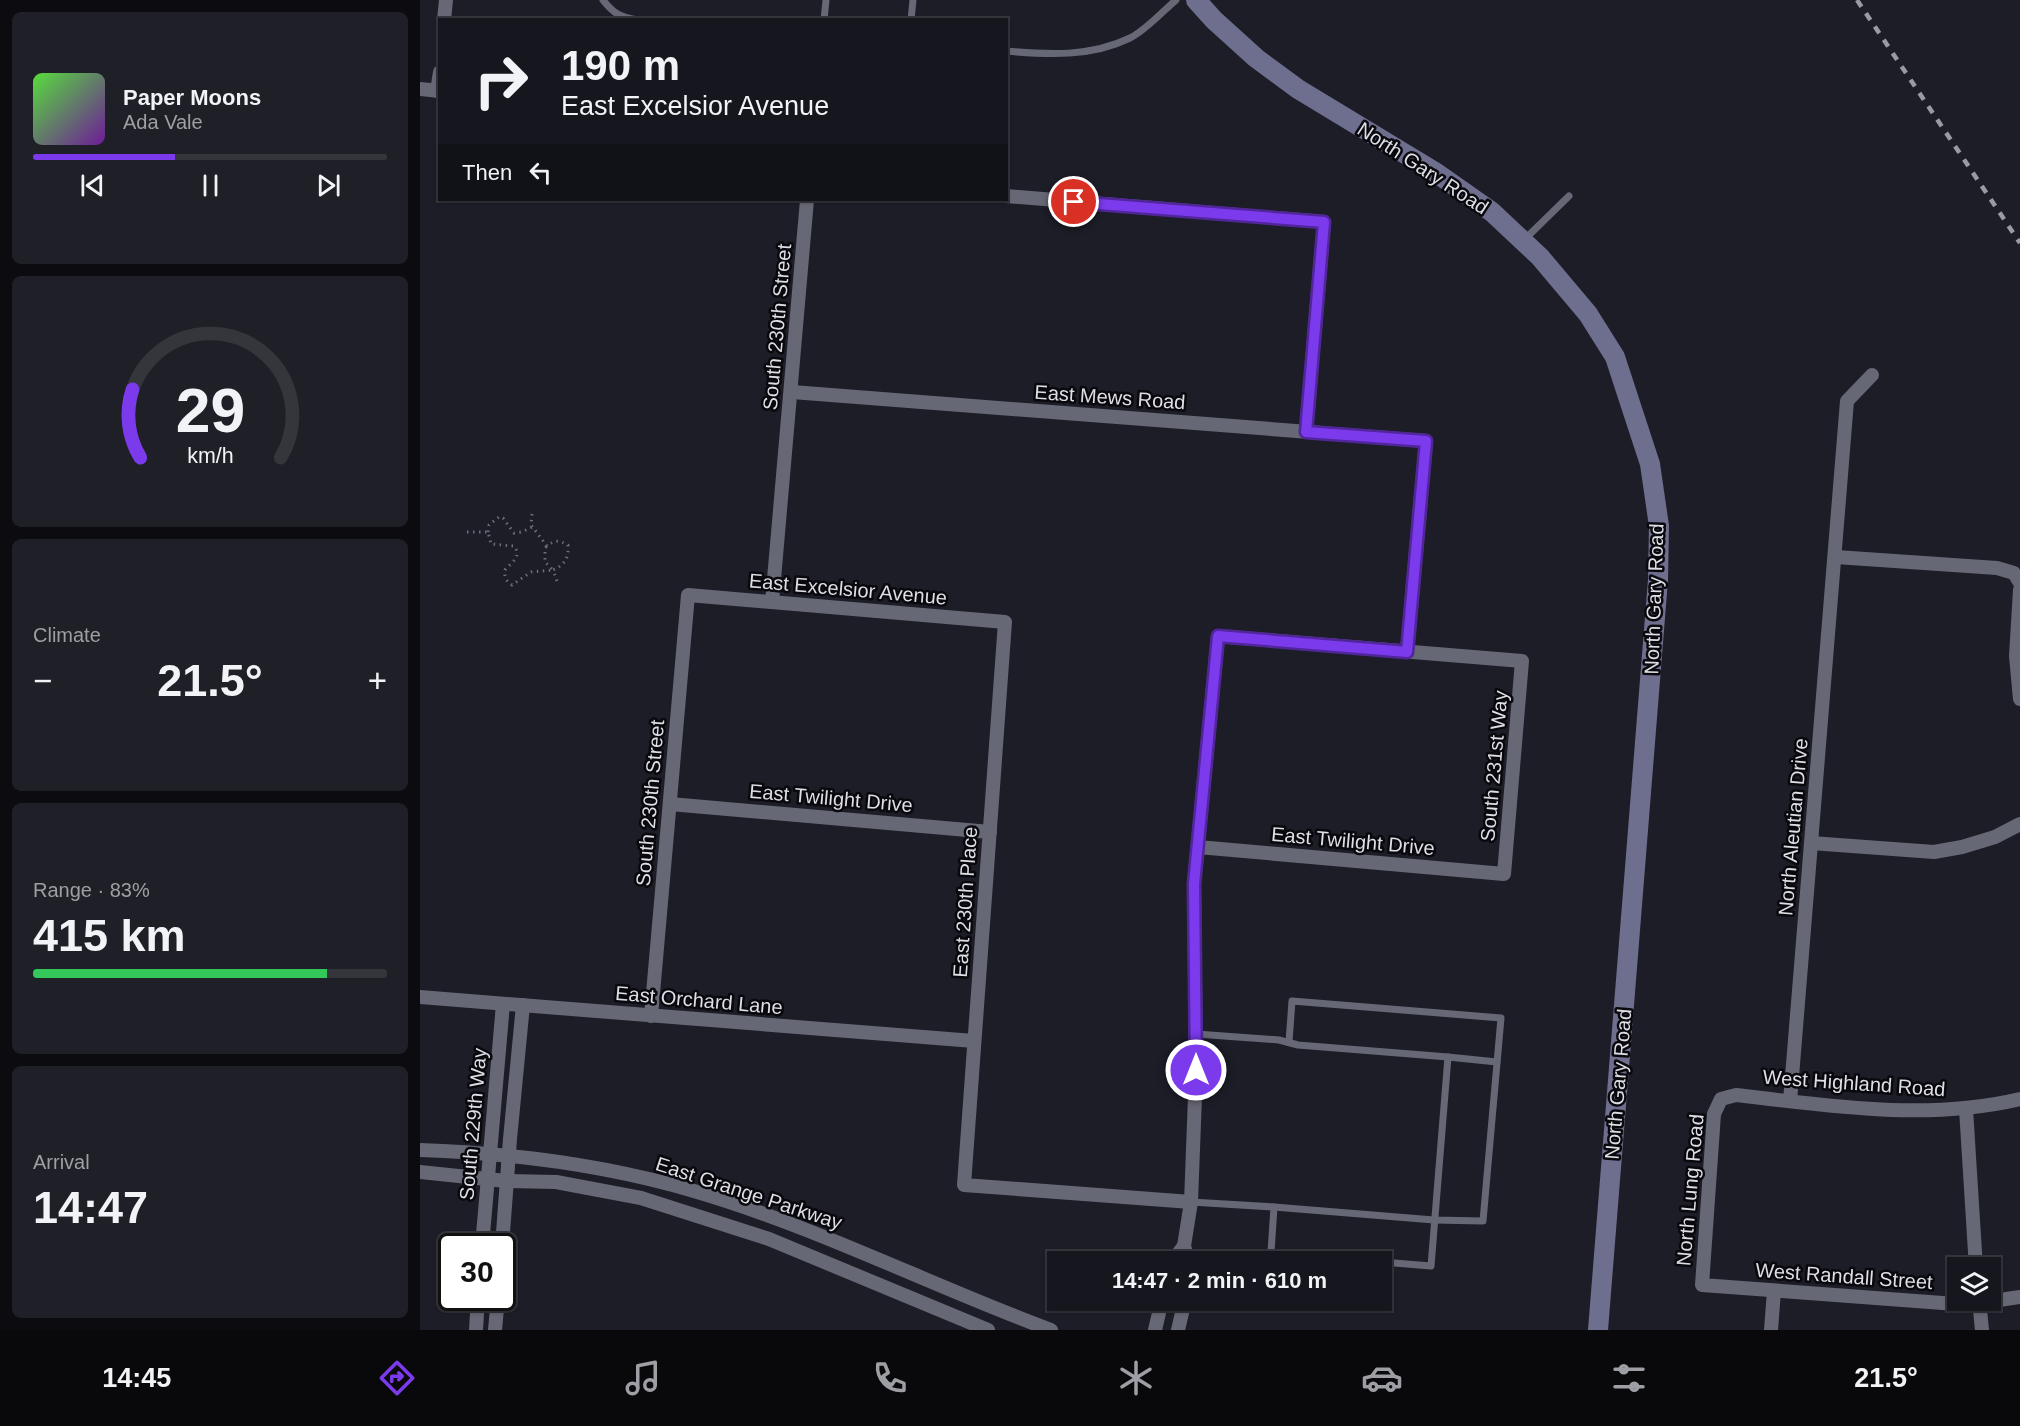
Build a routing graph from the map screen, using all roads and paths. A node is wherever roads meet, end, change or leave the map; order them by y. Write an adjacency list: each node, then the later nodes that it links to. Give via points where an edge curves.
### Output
1 (446, 0): 7 (street)
2 (603, 0): 8 (lane, via 611,10)
3 (826, 0): 9 (lane)
4 (913, 0): 10 (lane)
5 (1176, 0): 11 (lane, via 1131,38 1100,49 1054,55)
6 (1196, 0): 17 (main road, North Gary Road, via 1256,58 1298,89 1435,172 1492,212)
7 (444, 18)
8 (627, 18)
9 (824, 18)
10 (911, 18)
11 (1008, 51)
12 (420, 89): 13 (street)
13 (438, 91)
14 (1008, 196): 20 (street, via 1324,222)
15 (1569, 196): 17 (lane)
16 (807, 201): 19 (street, South 230th Street)
17 (1523, 242): 88 (main road, North Gary Road, via 1588,314 1616,357 1650,464 1659,526 1658,580)
18 (1872, 375): 26 (street, North Aleutian Drive, via 1847,401)
19 (792, 392): 20 (street, East Mews Road); 32 (street, South 230th Street)
20 (1306, 432): 34 (street, East Mews Road, via 1426,441)
21 (532, 514): 22 (path)
22 (532, 527): 24 (path, via 514,533 499,517 489,525); 25 (path)
23 (467, 532): 24 (path)
24 (488, 532): 27 (path, via 492,544 514,546 516,550 516,559 505,570 512,585 531,572)
25 (547, 546): 27 (path, via 545,562); 27 (path, via 561,541 568,545 569,555 563,565)
26 (1836, 557): 28 (street, via 1996,568 2014,573); 39 (street, North Aleutian Drive)
27 (553, 570): 29 (path)
28 (2020, 583)
29 (558, 584)
30 (2020, 590): 35 (street, via 2016,657)
31 (688, 595): 32 (street, East Excelsior Avenue); 36 (street, South 230th Street)
32 (772, 602): 33 (street, East Excelsior Avenue)
33 (1005, 622): 38 (street, East 230th Place)
34 (1407, 652): 40 (street, via 1218,636); 41 (street, South 231st Way, via 1522,661)
35 (2020, 699)
36 (670, 804): 38 (street, East Twilight Drive); 45 (street, South 230th Street)
37 (2020, 824): 39 (street, via 1995,837 1934,852)
38 (990, 832): 47 (street, East 230th Place)
39 (1811, 843): 53 (street, North Aleutian Drive)
40 (1198, 847): 41 (street, East Twilight Drive); 46 (street, via 1194,895)
41 (1504, 874)
42 (420, 997): 43 (street, East Orchard Lane)
43 (503, 1004): 44 (street, East Orchard Lane); 56 (street, South 229th Way)
44 (523, 1005): 45 (street, East Orchard Lane); 57 (street, South 229th Way)
45 (651, 1016): 47 (street, East Orchard Lane)
46 (1196, 1034): 48 (lane); 61 (street)
47 (974, 1041): 61 (street, East 230th Place, via 964,1185)
48 (1288, 1042): 49 (lane); 50 (lane, via 1292,1001 1501,1018)
49 (1448, 1057): 50 (lane); 63 (lane)
50 (1497, 1062): 63 (lane, via 1483,1221)
51 (1720, 1099): 53 (street, West Highland Road, via 1736,1095); 72 (street, North Lung Road, via 1714,1114)
52 (2020, 1099): 54 (street, West Highland Road)
53 (1790, 1101): 54 (street, West Highland Road, via 1918,1111)
54 (1966, 1109): 70 (street)
55 (420, 1150): 56 (street, East Grange Parkway)
56 (490, 1155): 57 (street, East Grange Parkway); 59 (street, South 229th Way)
57 (508, 1157): 60 (street, South 229th Way); 85 (street, East Grange Parkway, via 626,1174 694,1191 834,1240)
58 (420, 1172): 59 (street, East Grange Parkway)
59 (488, 1179): 60 (street, East Grange Parkway); 64 (street, South 229th Way)
60 (506, 1181): 65 (street, South 229th Way); 84 (street, East Grange Parkway, via 556,1182 681,1209 791,1247)
61 (1191, 1202): 62 (lane); 66 (street)
62 (1274, 1207): 63 (lane); 69 (lane)
63 (1434, 1220): 71 (lane, via 1431,1266)
64 (483, 1233)
65 (503, 1233)
66 (1184, 1246): 67 (street); 68 (street)
67 (1180, 1251)
68 (1186, 1251)
69 (1271, 1251)
70 (1975, 1257)
71 (1392, 1263)
72 (1702, 1285): 73 (street, West Randall Street)
73 (1774, 1291): 76 (street, West Randall Street); 89 (street)
74 (2020, 1297): 75 (street, West Randall Street)
75 (2001, 1299)
76 (1947, 1303)
77 (477, 1311): 82 (street)
78 (497, 1311): 83 (street)
79 (1159, 1311): 86 (street)
80 (1182, 1311): 87 (street)
81 (1980, 1311): 90 (street)
82 (476, 1330)
83 (495, 1330)
84 (988, 1330)
85 (1051, 1330)
86 (1155, 1330)
87 (1178, 1330)
88 (1598, 1330)
89 (1771, 1330)
90 (1982, 1330)

